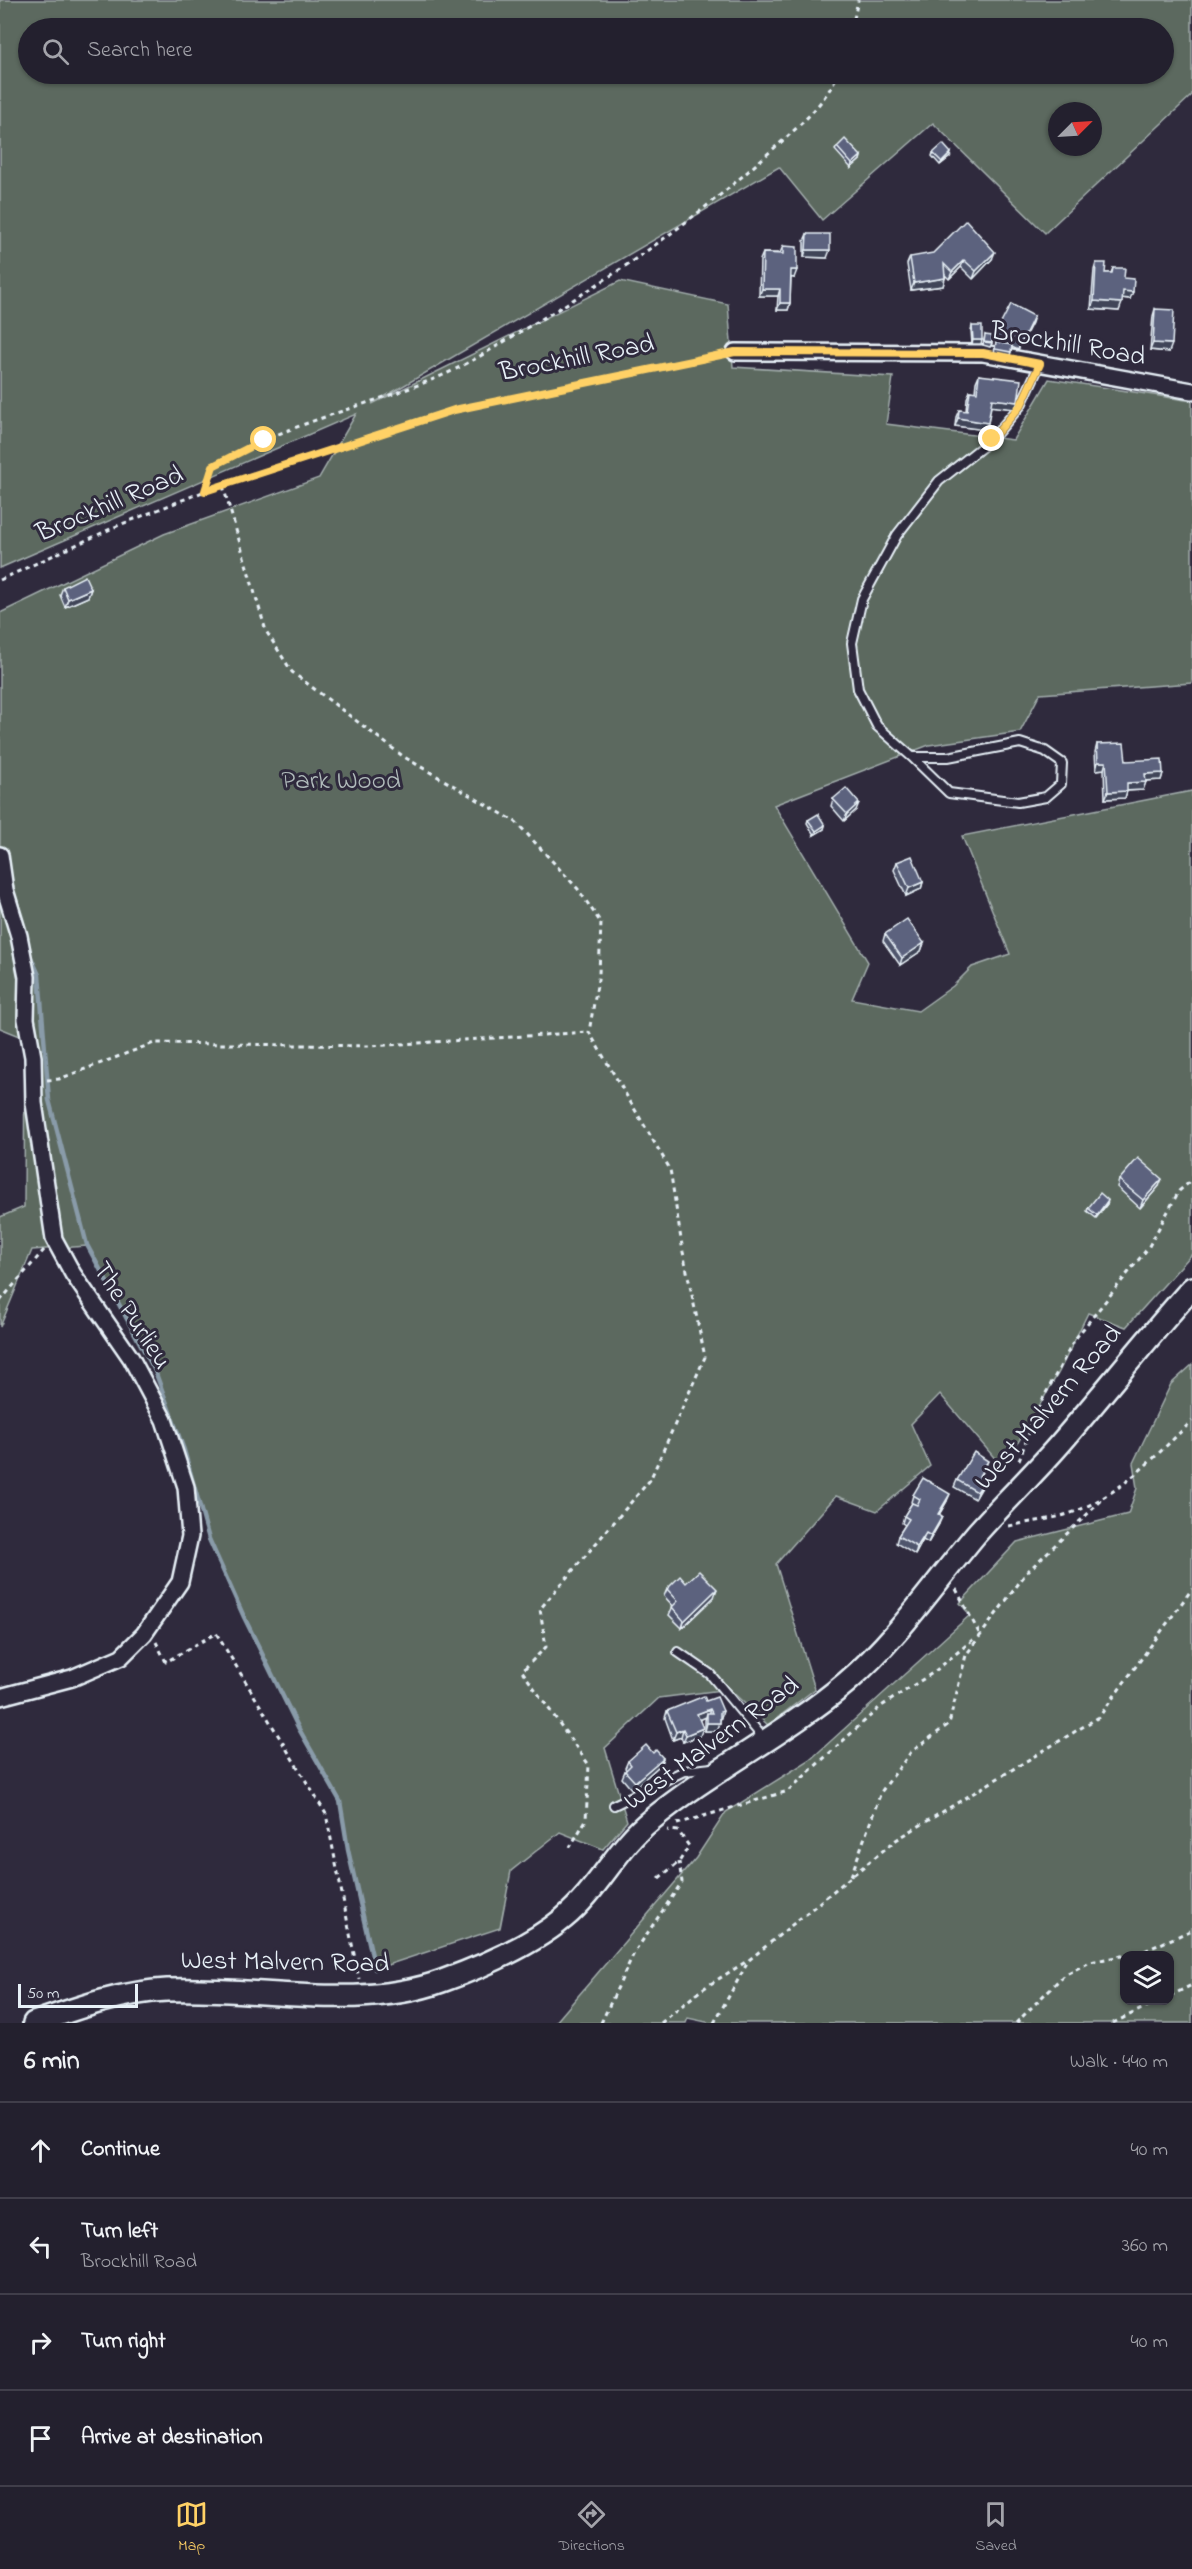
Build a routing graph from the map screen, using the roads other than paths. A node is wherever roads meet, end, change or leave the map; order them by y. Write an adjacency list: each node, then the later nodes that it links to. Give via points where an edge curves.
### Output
1 (735, 352): 2 (street, Brockhill Road, via 983,353)
2 (1040, 364): 3 (street, Brockhill Road); 4 (lane, via 1021,405 992,439 939,481 897,535 862,599 852,643 858,689 877,726)
3 (1192, 391)
4 (912, 757): 4 (lane, via 948,757 1020,743 1045,751 1062,763 1061,784 1046,797 1018,802 960,795 949,793)
5 (0, 855): 8 (street, The Purlieu, via 27,977 33,1103 54,1239 73,1274 131,1358 164,1420 186,1487 190,1536 180,1582 121,1658 72,1678)
6 (1192, 1288): 9 (main road, West Malvern Road, via 979,1532 900,1629 846,1682)
7 (678, 1652): 9 (lane, via 710,1674)
8 (0, 1697)
9 (765, 1740): 10 (main road, West Malvern Road)
10 (722, 1767): 11 (lane, via 684,1771); 12 (main road, West Malvern Road, via 638,1830 597,1883 524,1944 441,1982 405,1992 361,1995 167,1990 116,1996)
11 (614, 1804)
12 (34, 2023)

